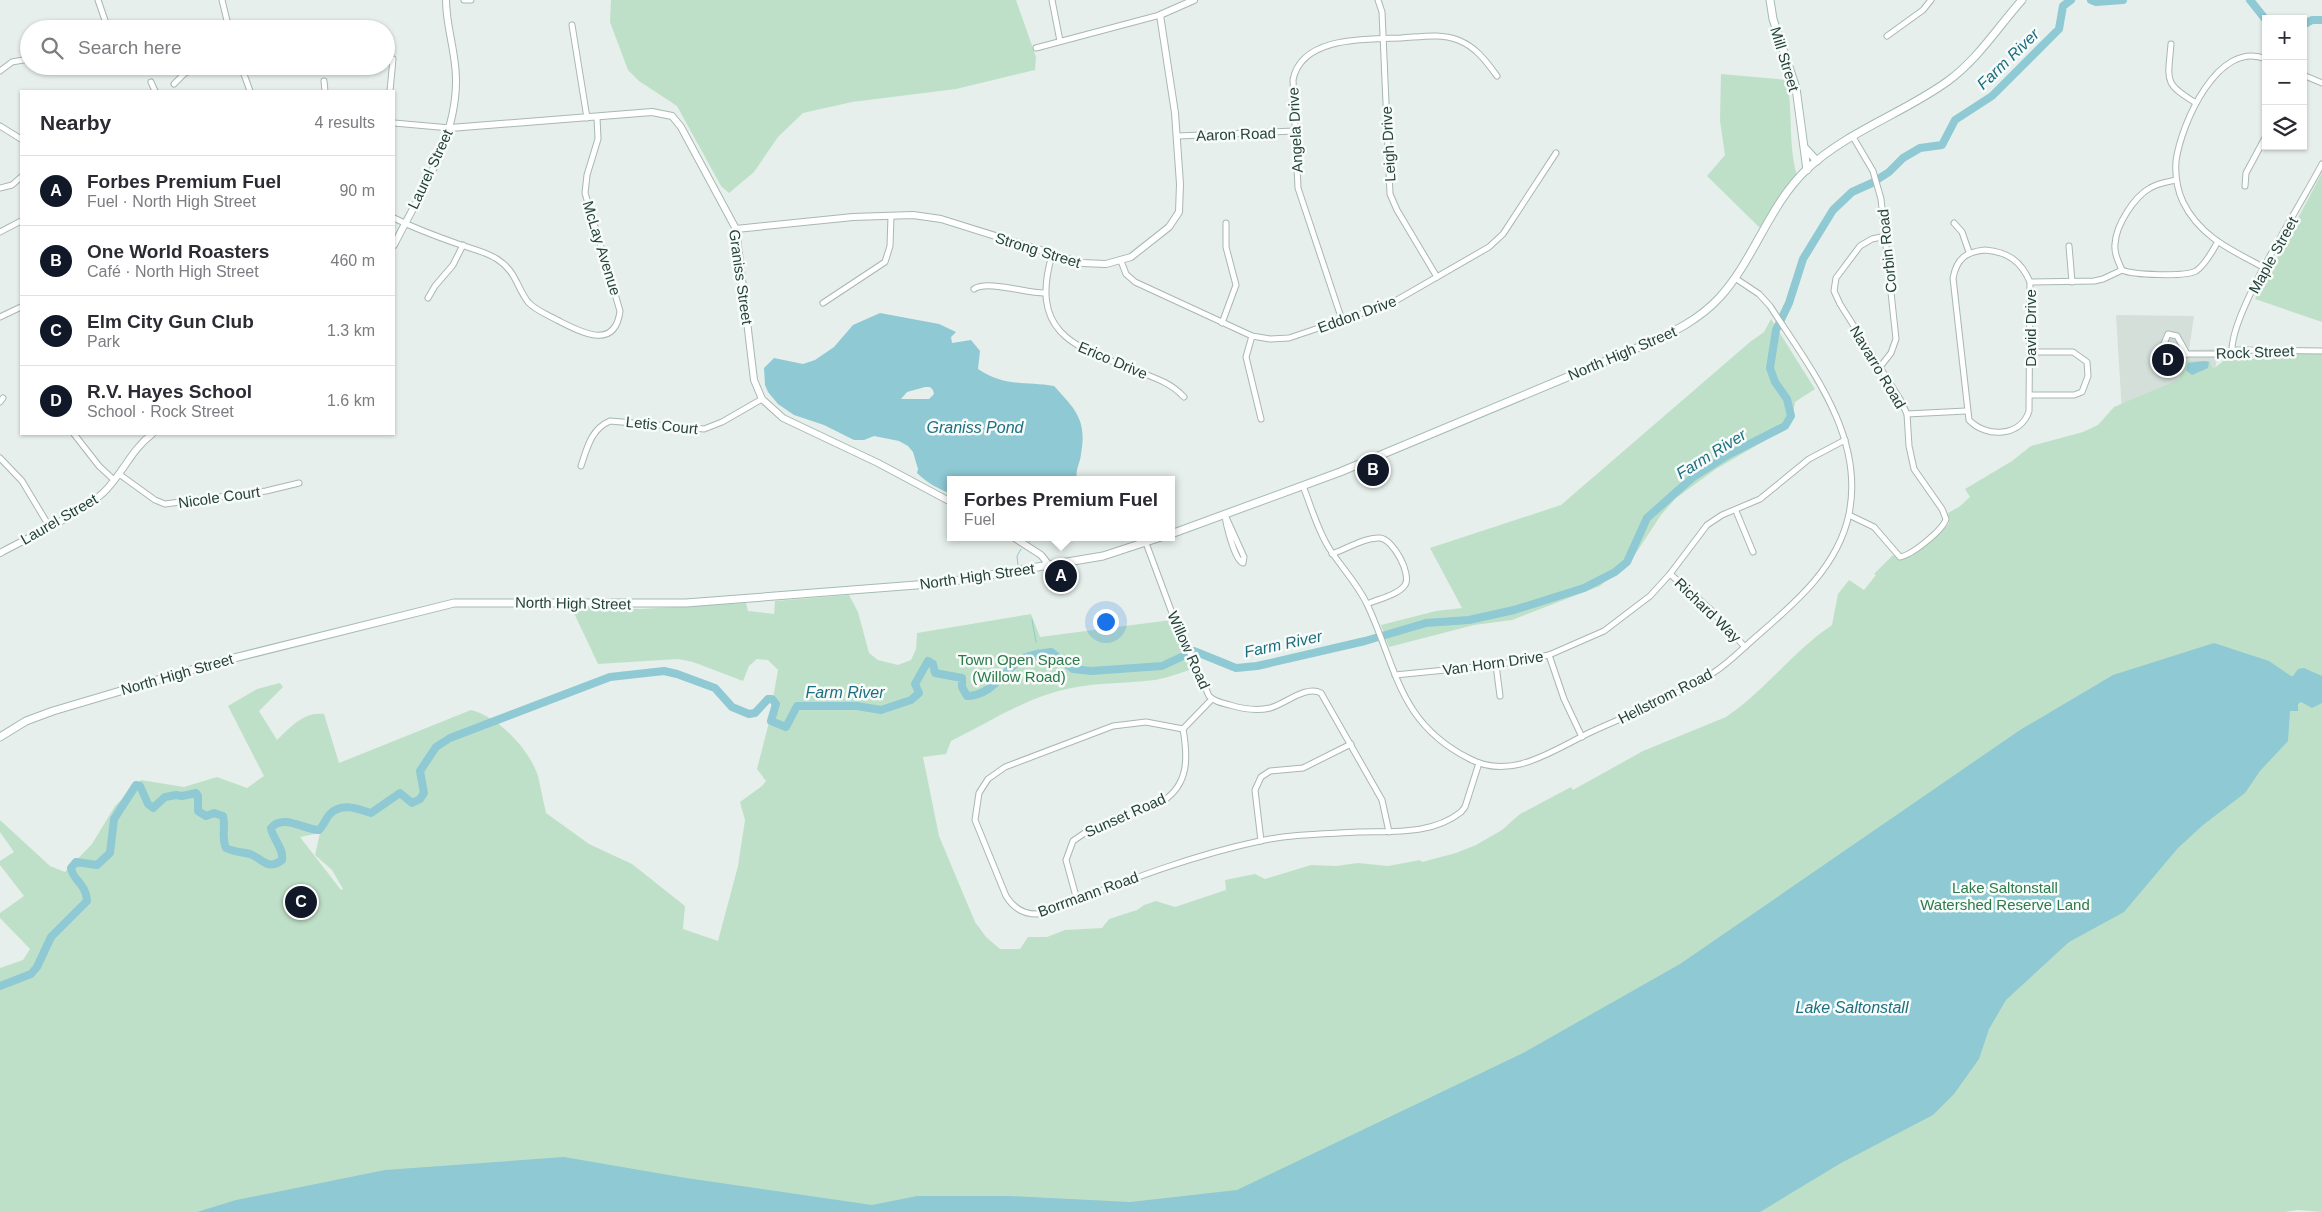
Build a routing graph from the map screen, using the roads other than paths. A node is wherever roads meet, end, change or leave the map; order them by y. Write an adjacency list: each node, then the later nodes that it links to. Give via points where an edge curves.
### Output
1 (98, 0): 13 (street)
2 (222, 0): 14 (street)
3 (446, 0): 42 (street, Laurel Street, via 456,72 456,97)
4 (464, 0): 5 (street)
5 (471, 0)
6 (1052, 0): 18 (street)
7 (1194, 0): 12 (street)
8 (1378, 0): 17 (street, Leigh Drive)
9 (1770, 0): 48 (main road, Mill Street, via 1773,19 1796,88)
10 (1930, 0): 16 (street, via 1922,10)
11 (2022, 0): 45 (main road, North High Street, via 1972,59 1950,79)
12 (1160, 15): 18 (street); 44 (street, Strong Street)
13 (105, 20)
14 (227, 20)
15 (572, 25): 39 (street)
16 (1887, 36)
17 (1383, 38): 27 (street, Angela Drive, via 1452,38 1478,52); 43 (street, Angela Drive, via 1341,41 1303,60 1293,80); 75 (street, Leigh Drive, via 1390,194)
18 (1060, 41): 20 (street)
19 (2171, 44): 37 (street, via 2168,79 2177,91)
20 (1036, 48)
21 (2262, 58): 37 (street, via 2238,57 2222,67)
22 (20, 60): 23 (street)
23 (0, 71)
24 (183, 75): 32 (street)
25 (244, 75): 34 (street)
26 (392, 75): 36 (street)
27 (1497, 76)
28 (2307, 77): 31 (street)
29 (324, 81): 35 (street)
30 (151, 82): 33 (street)
31 (2322, 83)
32 (174, 84)
33 (155, 90)
34 (250, 90)
35 (325, 90)
36 (390, 90)
37 (2196, 104): 54 (street, via 2180,144)
38 (598, 117): 39 (street, Graniss Street); 63 (street, Graniss Street, via 659,112 672,116); 68 (street, McLay Avenue, via 598,138 585,192 620,307 618,321 613,328 600,335 589,335 545,313 529,302 504,264)
39 (587, 118): 42 (street, Graniss Street)
40 (395, 122): 42 (street)
41 (0, 126): 46 (street)
42 (450, 128): 62 (street, Laurel Street)
43 (1295, 131): 44 (street, Aaron Road); 85 (street, Angela Drive, via 1298,188)
44 (1178, 136): 72 (street, Strong Street, via 1181,201 1177,216 1147,246)
45 (1853, 137): 50 (main road, North High Street); 65 (street, Corbin Road, via 1879,188)
46 (20, 138)
47 (2262, 143): 55 (street, via 2246,173)
48 (1805, 148): 50 (main road); 52 (main road, Mill Street)
49 (1556, 153): 75 (street, Eddon Drive, via 1498,240)
50 (1817, 161): 52 (main road, North High Street)
51 (2322, 164): 73 (street, Maple Street)
52 (1807, 170): 76 (main road, North High Street, via 1783,199)
53 (20, 178): 56 (street, via 12,185)
54 (2176, 180): 67 (street, via 2192,218); 74 (street, via 2148,189 2128,213 2114,244)
55 (2244, 186)
56 (0, 188)
57 (891, 216): 63 (street, Strong Street, via 830,218); 71 (street, Strong Street, via 935,218); 82 (street, via 890,246 885,262)
58 (395, 219): 62 (street, McLay Avenue)
59 (20, 222): 64 (street)
60 (1226, 223): 86 (street, via 1226,247 1236,285)
61 (1954, 223): 70 (street, via 1962,232)
62 (404, 224): 66 (street, Laurel Street); 68 (street, McLay Avenue)
63 (736, 229): 95 (street, Graniss Street, via 754,380)
64 (0, 232)
65 (1886, 236): 92 (street, Corbin Road, via 1896,339 1891,353); 92 (street, Navarro Road, via 1860,246 1836,278 1834,287 1840,304)
66 (395, 242)
67 (2217, 243): 73 (street); 74 (street, via 2200,267 2188,273 2137,274)
68 (463, 245): 81 (street, via 453,265)
69 (2069, 246): 78 (street)
70 (1969, 252): 77 (street, David Drive, via 1985,250 2008,255 2025,270); 96 (street, via 1955,266 1953,278)
71 (1052, 255): 72 (street, Strong Street, via 1089,264); 80 (street, Erico Drive)
72 (1121, 261): 86 (street, Eddon Drive, via 1126,274 1135,282)
73 (2265, 268): 88 (street, Maple Street, via 2244,311)
74 (2122, 270): 78 (street, via 2103,279)
75 (1437, 277): 85 (street, Eddon Drive, via 1390,304)
76 (1735, 278): 101 (street, Hellstrom Road, via 1758,294 1774,312 1838,416); 107 (main road, North High Street, via 1713,304 1671,333)
77 (2030, 282): 78 (street); 90 (street, David Drive)
78 (2072, 282)
79 (974, 289): 80 (street, via 987,284)
80 (1044, 293): 94 (street, Erico Drive, via 1052,320 1072,343 1169,384)
81 (428, 298)
82 (823, 303)
83 (20, 307): 84 (street)
84 (0, 317)
85 (1342, 320): 87 (street, Eddon Drive, via 1289,338)
86 (1222, 323): 87 (street, Eddon Drive)
87 (1252, 336): 98 (street, via 1246,357)
88 (2232, 350): 89 (street, Rock Street); 91 (street, Rock Street, via 2218,354)
89 (2322, 350)
90 (2031, 352): 93 (street, David Drive); 93 (street, via 2073,352 2087,362 2088,376 2082,392 2074,395)
91 (2187, 354): 91 (street, Rock Street, via 2168,359 2163,355 2161,348 2168,334 2177,336)
92 (1880, 367): 97 (street, Navarro Road)
93 (2030, 395): 96 (street, David Drive, via 2027,420 2012,430 1997,432 1975,427)
94 (1184, 397)
95 (762, 399): 103 (street, Letis Court, via 704,429 610,421 592,436); 108 (street, Graniss Street, via 782,418)
96 (1966, 411): 97 (street)
97 (1907, 414): 111 (street, Navarro Road, via 1914,469 1942,510 1946,519 1944,525 1902,557 1870,524)
98 (1261, 419)
99 (75, 435): 105 (street)
100 (151, 435): 104 (street, Laurel Street, via 137,448)
101 (1845, 440): 109 (street, Van Horn Drive, via 1809,459 1773,490); 111 (street, Hellstrom Road, via 1851,477)
102 (0, 458): 112 (street, via 22,480)
103 (580, 466)
104 (119, 474): 105 (street, Laurel Street); 106 (street, Nicole Court, via 151,498 165,504 266,491)
105 (114, 480): 112 (street, Laurel Street, via 89,504)
106 (299, 483)
107 (1303, 486): 110 (main road, North High Street); 119 (street, Hellstrom Road)
108 (947, 500)
109 (1736, 510): 118 (street); 121 (street, Van Horn Drive, via 1707,525)
110 (1225, 515): 110 (street, via 1238,559 1243,563 1244,557); 113 (main road, North High Street)
111 (1849, 516): 123 (street, Hellstrom Road, via 1832,556 1816,580)
112 (49, 526): 117 (street, Laurel Street)
113 (1175, 533)
114 (1019, 541): 120 (street, via 1041,555)
115 (1151, 541): 116 (main road, North High Street)
116 (1146, 543): 120 (main road, North High Street, via 1103,556); 128 (street, Willow Road, via 1185,643)
117 (0, 552)
118 (1753, 552)
119 (1332, 554): 122 (street, Hellstrom Road); 122 (street, via 1378,538 1388,540 1393,546 1404,568 1406,583 1398,591)
120 (1049, 565): 130 (main road, North High Street, via 942,583 718,601 454,603 218,662 53,711 26,721)
121 (1670, 574): 123 (street, Richard Way, via 1711,610); 124 (street, Van Horn Drive, via 1650,596 1604,631)
122 (1367, 604): 126 (street, Hellstrom Road)
123 (1745, 647): 131 (street, Hellstrom Road, via 1701,680)
124 (1549, 655): 125 (street, Van Horn Drive); 131 (street, via 1564,699)
125 (1496, 665): 126 (street, Van Horn Drive); 127 (street)
126 (1394, 675): 133 (street, Hellstrom Road, via 1411,709 1433,735)
127 (1500, 696)
128 (1212, 699): 129 (street); 132 (street, Willow Road, via 1242,708 1262,709 1310,690 1318,691)
129 (1182, 729): 136 (street, Sunset Road, via 1186,766 1174,793 1086,832 1070,846 1066,866); 136 (street, Borrmann Road, via 1146,722 1113,726 1005,767 993,774 983,786 976,803 975,820 1009,901 1025,913 1035,915)
130 (0, 737)
131 (1582, 737): 133 (street, Hellstrom Road, via 1518,766 1498,767)
132 (1351, 744): 134 (street, Willow Road, via 1382,800); 135 (street, via 1303,768 1277,770 1261,777 1255,790)
133 (1479, 763): 134 (street, Borrmann Road, via 1461,812 1424,828)
134 (1390, 832): 135 (street, Borrmann Road, via 1325,834)
135 (1261, 841): 136 (street, Borrmann Road, via 1174,863)
136 (1077, 900)

